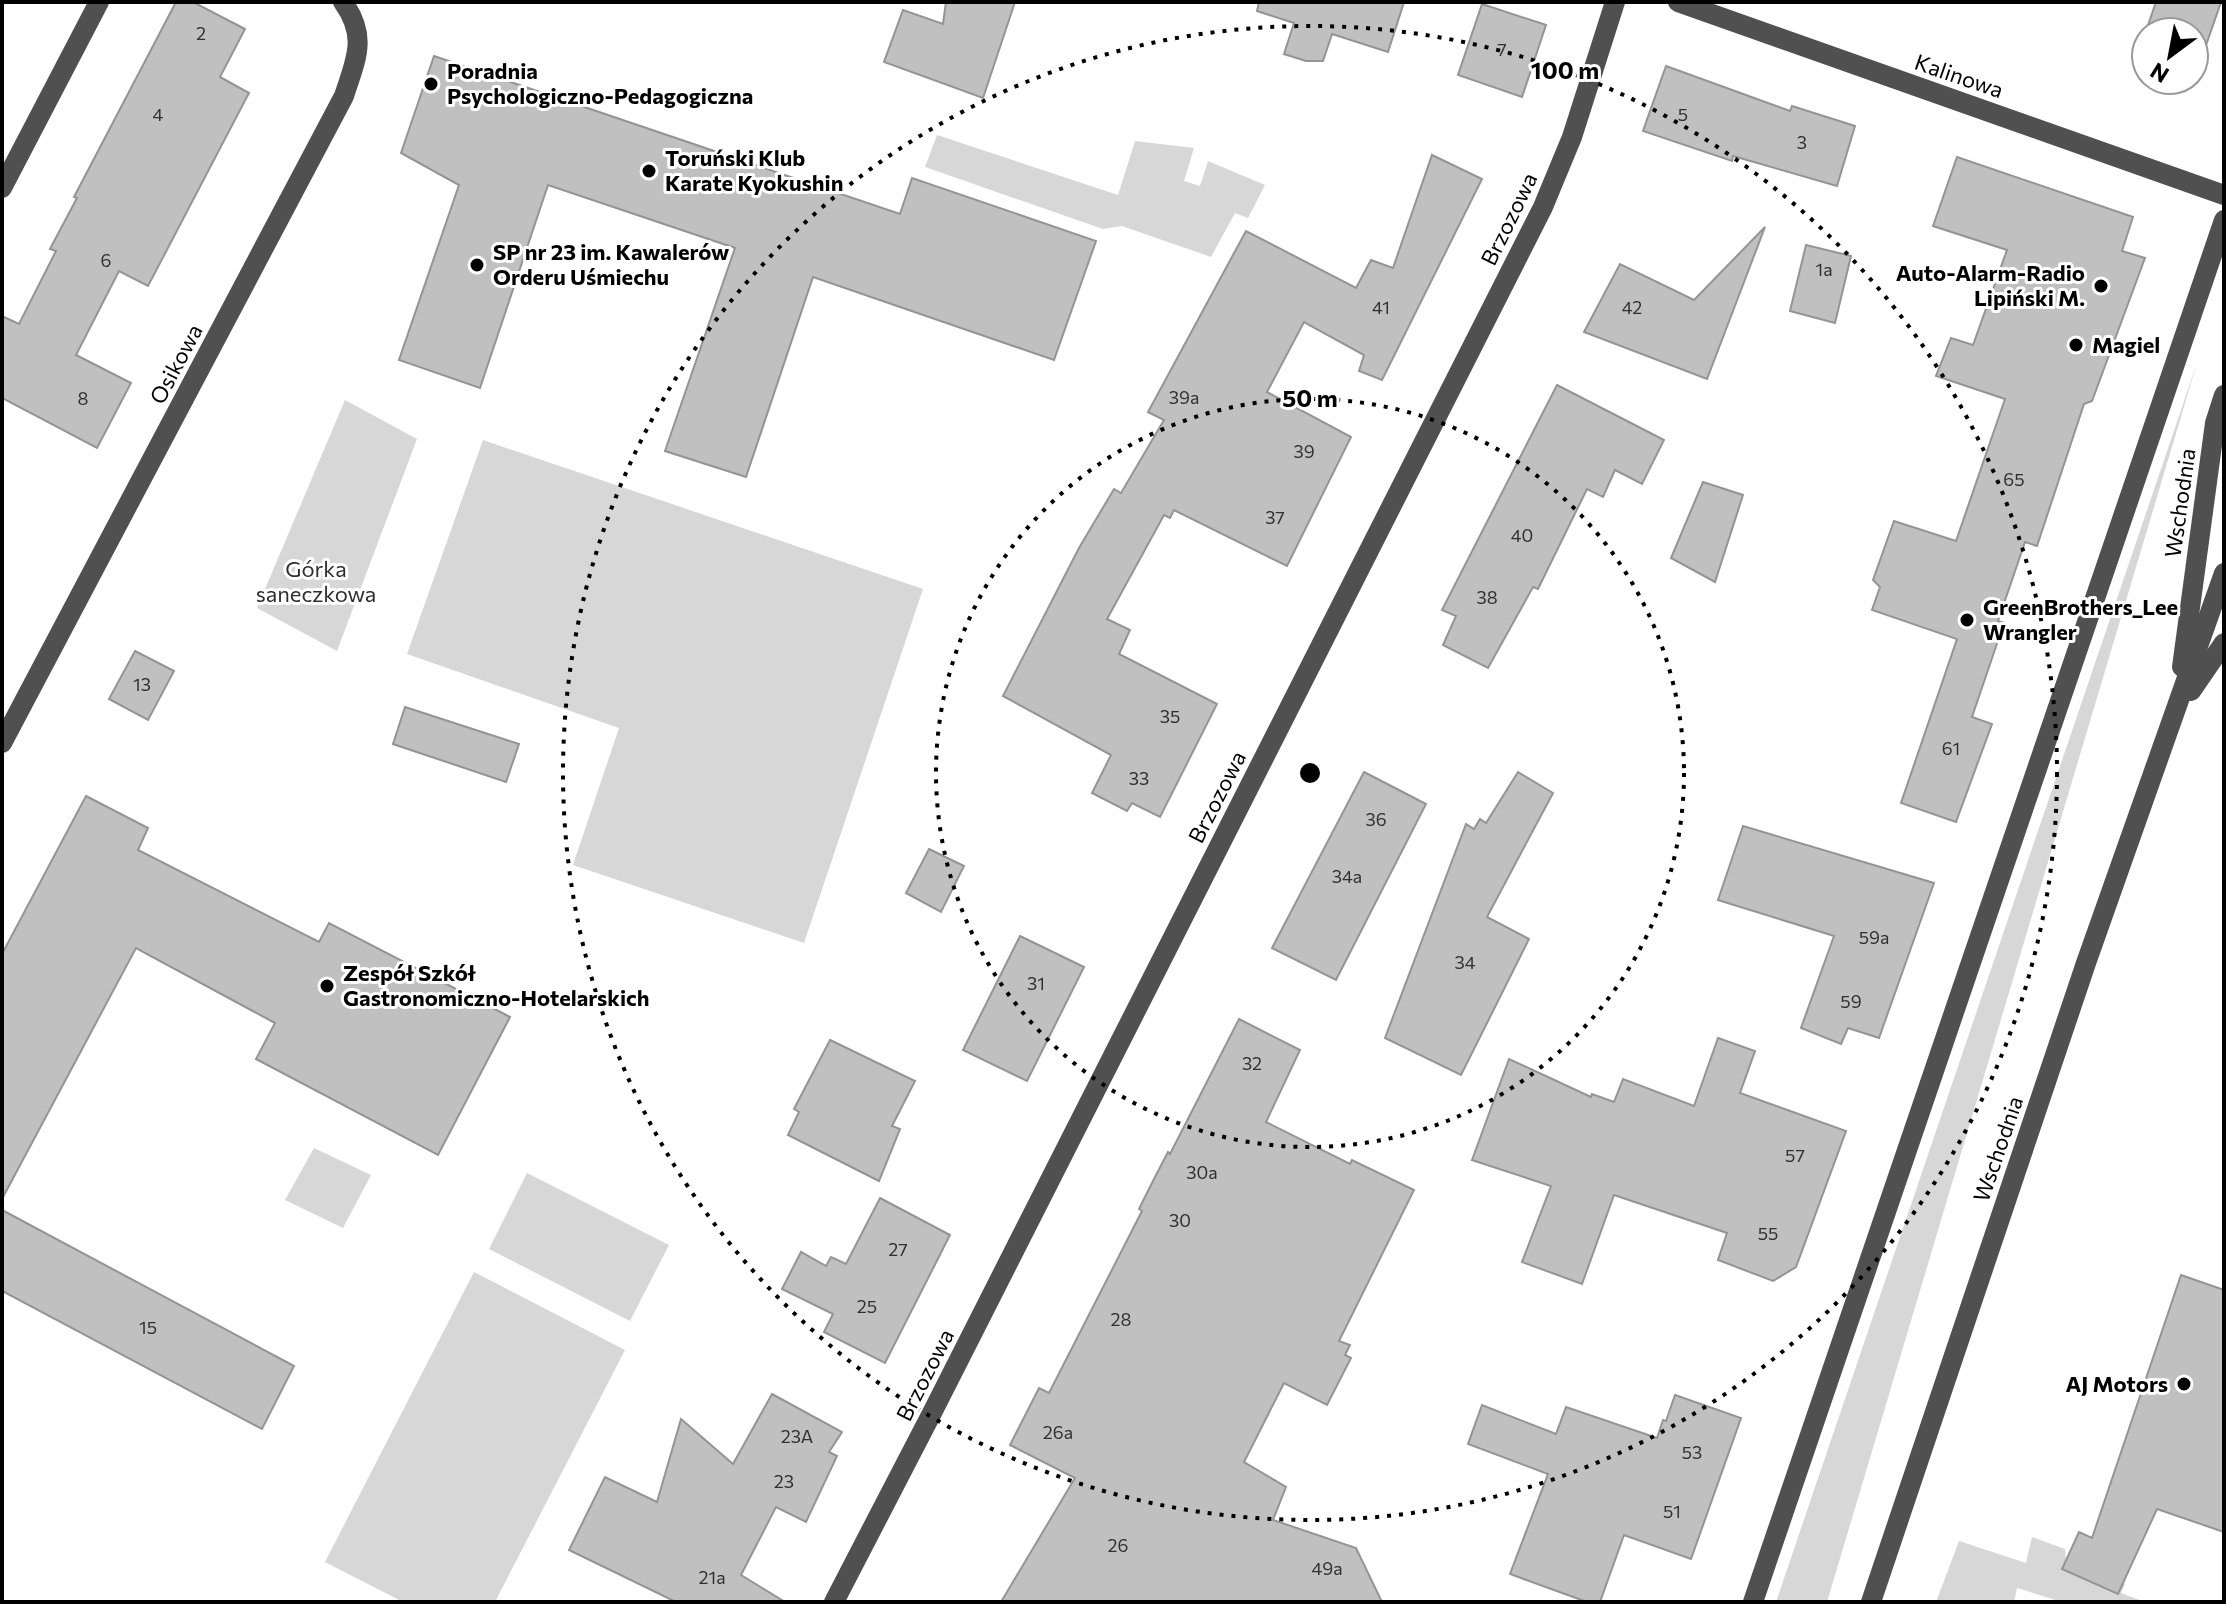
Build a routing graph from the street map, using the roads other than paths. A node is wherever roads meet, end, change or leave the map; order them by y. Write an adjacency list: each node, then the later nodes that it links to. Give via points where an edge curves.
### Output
1 (99, 2): 5 (street)
2 (343, 2): 12 (street, Osikowa, via 357,26 357,57 344,96)
3 (1615, 2): 13 (street, Brzozowa, via 1572,137 1543,207)
4 (1678, 2): 6 (street, Kalinowa)
5 (2, 188)
6 (2224, 195)
7 (2224, 220): 14 (street)
8 (2224, 395): 11 (street, Wschodnia, via 2215,423)
9 (2224, 573): 11 (street, Wschodnia)
10 (2224, 643): 11 (street, Wschodnia)
11 (2175, 714): 15 (street, Wschodnia)
12 (2, 743)
13 (834, 1602)
14 (1753, 1602)
15 (1871, 1602)

